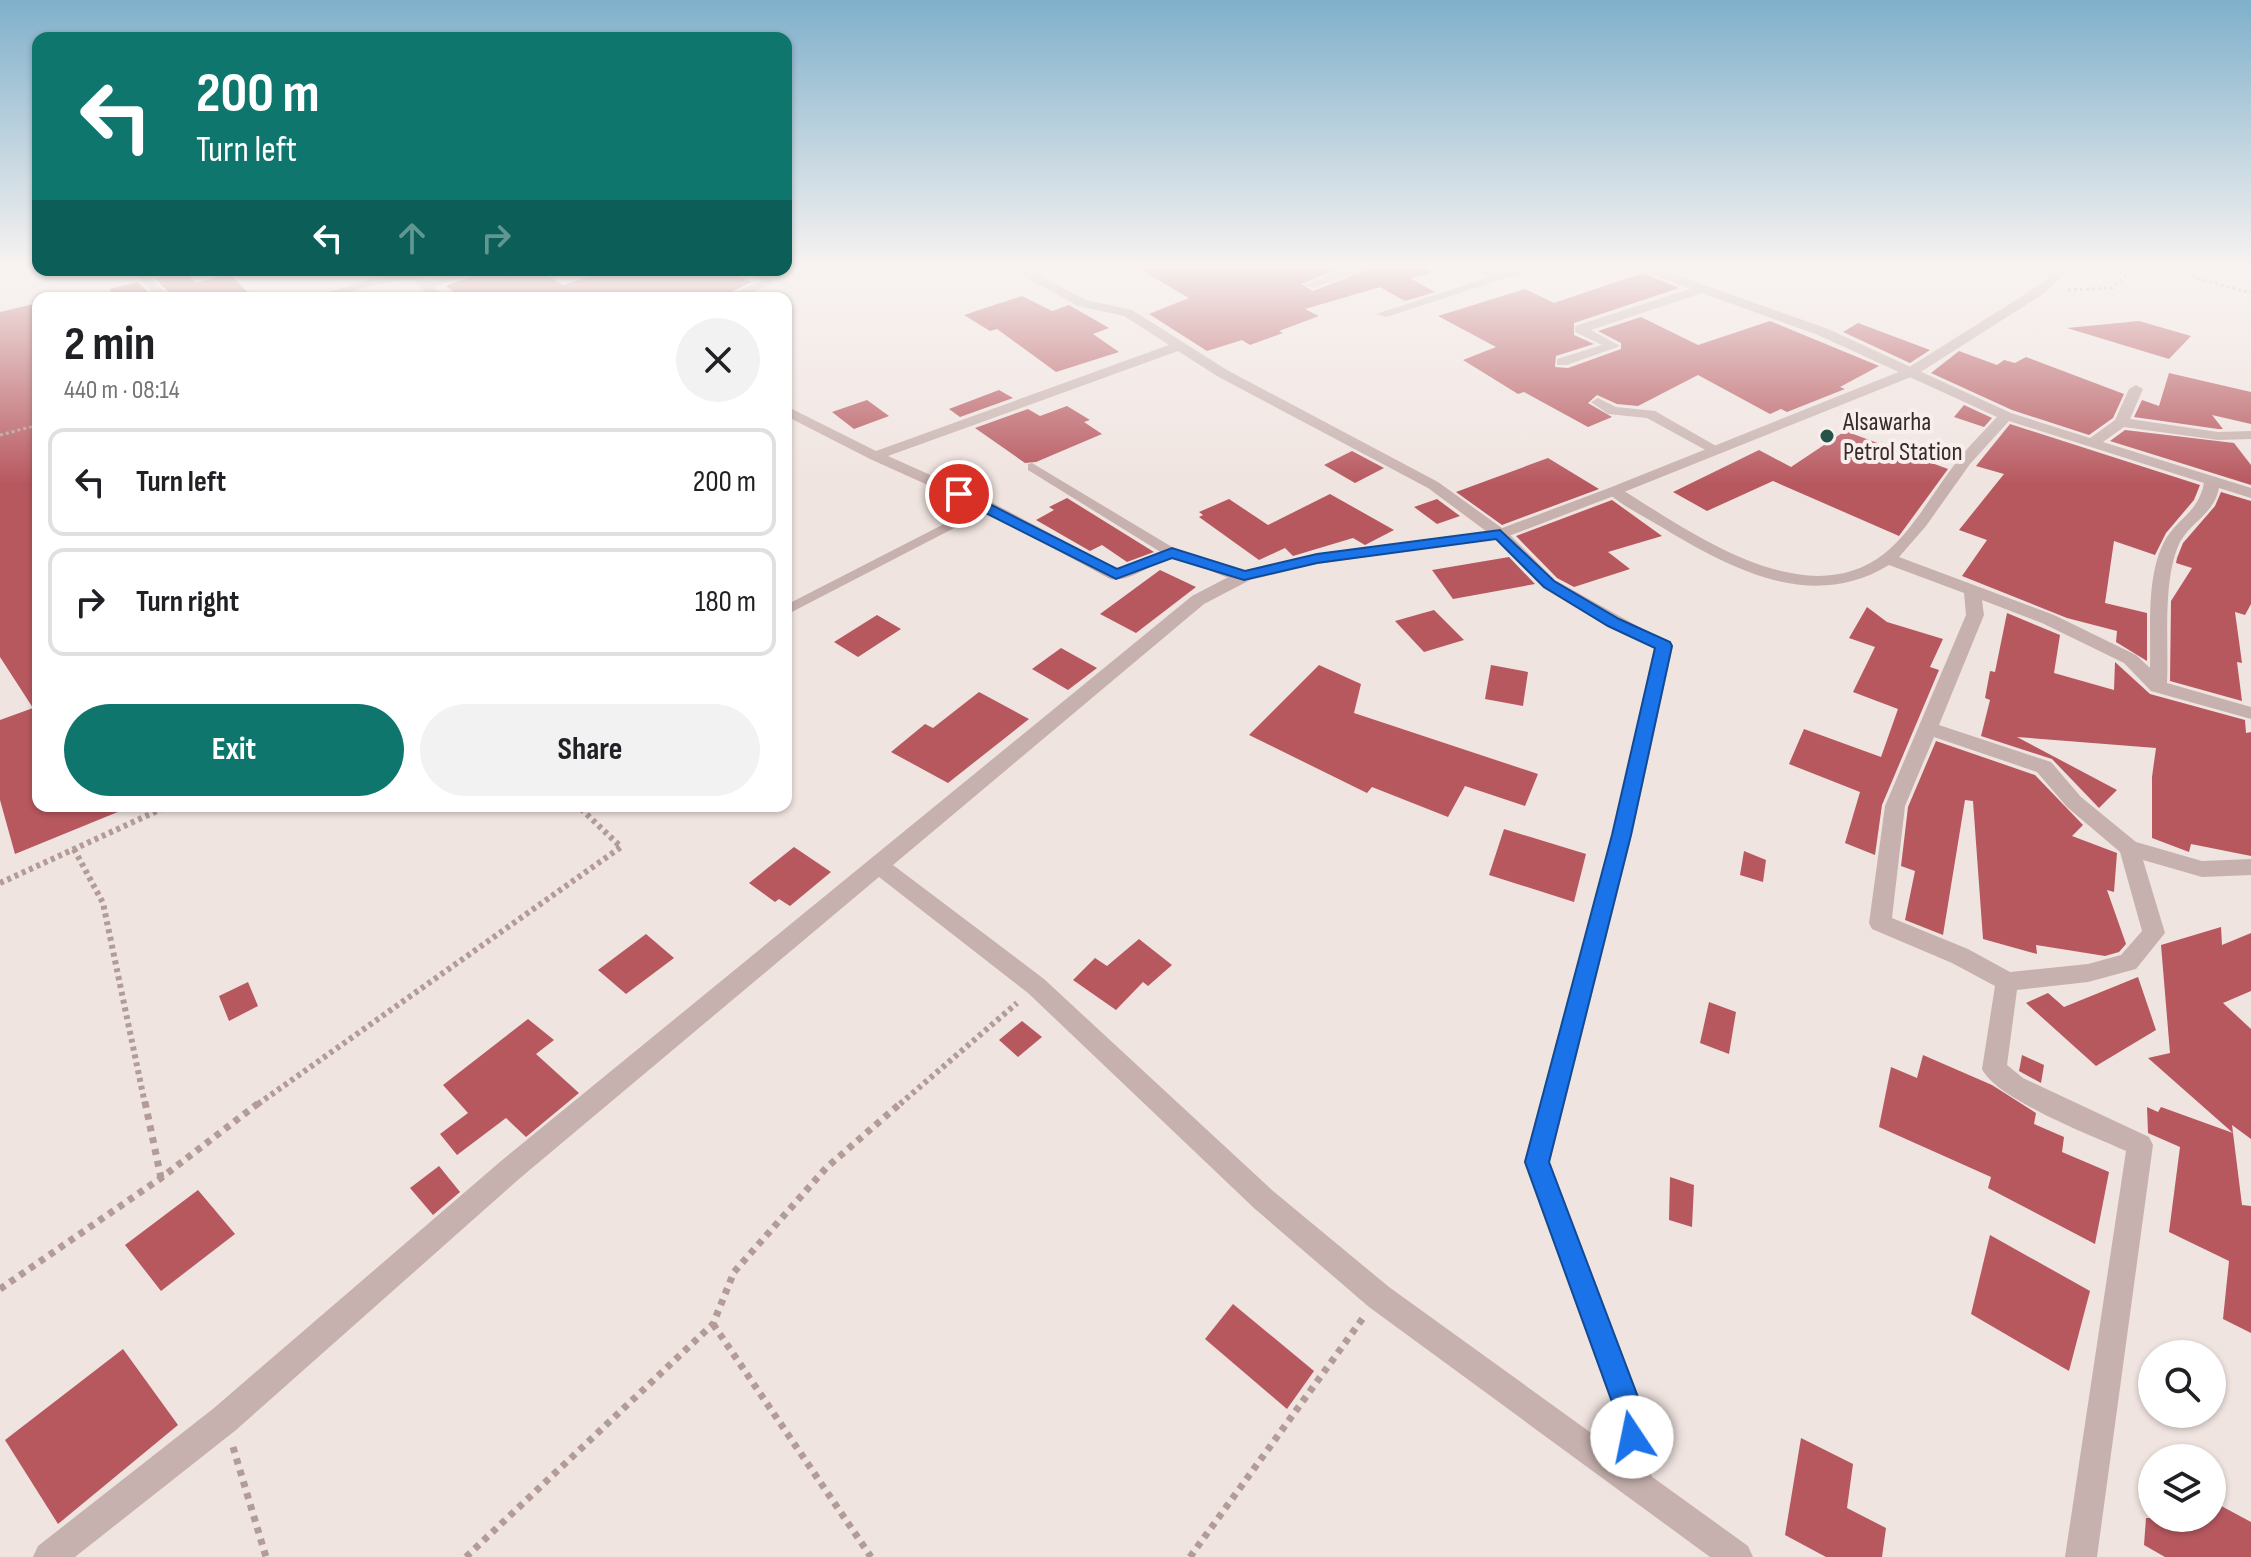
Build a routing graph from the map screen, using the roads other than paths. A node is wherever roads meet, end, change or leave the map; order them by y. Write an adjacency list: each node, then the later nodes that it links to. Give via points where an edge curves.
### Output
1 (1170, 339): 5 (street)
2 (1599, 339): 6 (street, via 1613,346)
3 (1834, 339): 7 (street)
4 (1964, 339): 7 (street)
5 (1181, 345): 16 (street); 22 (street, via 1278,404 1433,485)
6 (1562, 362)
7 (1911, 372): 11 (street); 15 (street)
8 (2136, 389): 12 (street)
9 (1598, 402): 15 (street, via 1613,411 1650,414)
10 (792, 413): 16 (street)
11 (2006, 416): 14 (street); 24 (street)
12 (2121, 422): 13 (street, via 2203,435); 14 (street)
13 (2251, 435)
14 (2090, 445): 18 (street)
15 (1716, 450): 19 (street)
16 (875, 456): 21 (street)
17 (1032, 467): 23 (lane)
18 (2212, 483): 20 (street); 28 (street, via 2209,505 2171,544 2164,573)
19 (1614, 491): 22 (street); 24 (street, via 1730,559 1796,581 1843,582)
20 (2251, 493)
21 (987, 506): 23 (street, via 1116,575); 27 (lane)
22 (1500, 534): 25 (street, via 1317,559); 35 (street, via 1549,584 1664,646 1622,835 1537,1162 1630,1413)
23 (1172, 553): 25 (street)
24 (1889, 559): 26 (street)
25 (1244, 576): 32 (street, via 1198,600)
26 (1972, 590): 28 (street, via 2130,659); 30 (street, via 1975,615)
27 (792, 608)
28 (2158, 687): 29 (street)
29 (2251, 713)
30 (1927, 728): 31 (street, via 2044,767 2074,802); 34 (street, via 1895,806 1880,923)
31 (2129, 848): 33 (street, via 2202,869); 34 (street, via 2154,933 2128,962 2088,973)
32 (878, 865): 35 (street, via 1036,986 1264,1200 1379,1297); 36 (street, via 510,1170 225,1419)
33 (2251, 867)
34 (2007, 982): 38 (street, via 1994,1069 2014,1086 2140,1145)
35 (1636, 1484): 37 (street)
36 (49, 1557)
37 (1737, 1557)
38 (2081, 1557)

